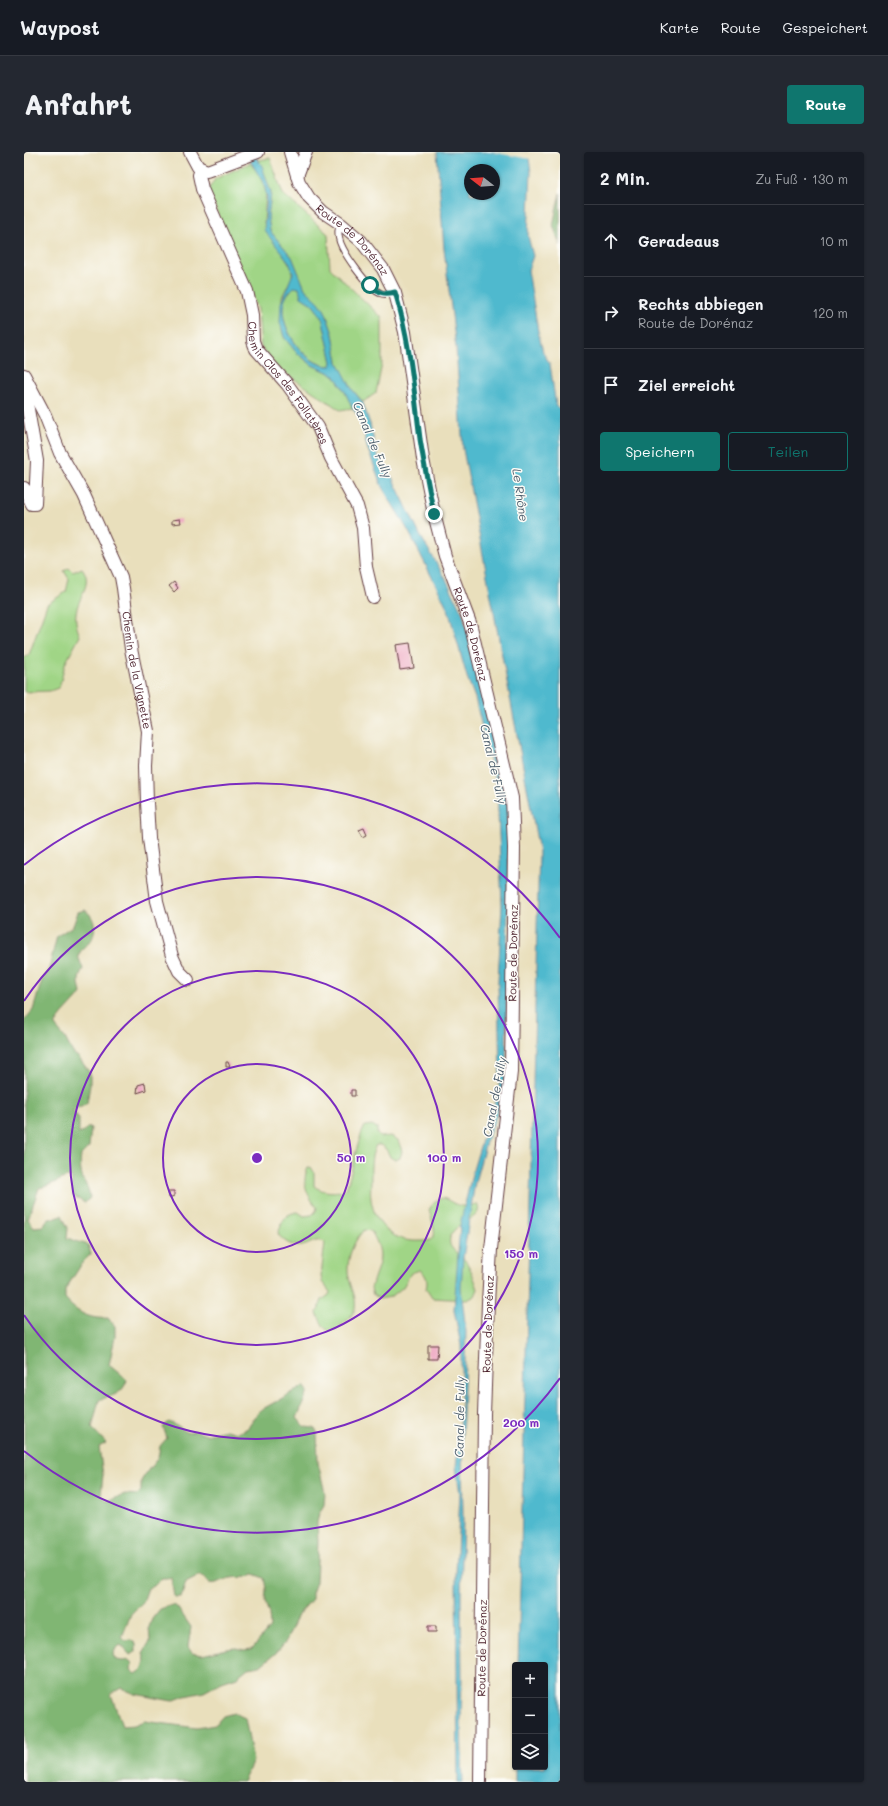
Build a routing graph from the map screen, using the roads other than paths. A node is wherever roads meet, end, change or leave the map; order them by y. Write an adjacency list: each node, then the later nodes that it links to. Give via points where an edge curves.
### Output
1 (190, 152): 5 (street)
2 (258, 152): 5 (street, via 212,171)
3 (290, 152): 6 (street, Route de Dorénaz)
4 (306, 152): 6 (street)
5 (201, 170): 12 (street, Chemin Clos des Follatères, via 199,176 202,189 247,291 256,350 287,384 318,427 331,458 357,506 363,528 366,567)
6 (297, 176): 7 (street, Route de Dorénaz, via 316,206)
7 (341, 224): 8 (street, Route de Dorénaz, via 374,255); 8 (lane, via 338,230 339,240 352,263 379,293)
8 (395, 292): 14 (street, Route de Dorénaz, via 405,332 423,460 434,514 445,556 472,630 510,787 514,825 511,1072 492,1249 486,1339)
9 (24, 375): 13 (street, Chemin de la Vignette, via 45,415 60,453 84,495 124,588 131,649 148,731 147,809 157,901 172,956 179,971)
10 (24, 384): 11 (street, via 37,461 35,504 32,504)
11 (24, 488)
12 (373, 597)
13 (188, 980)
14 (480, 1782)

